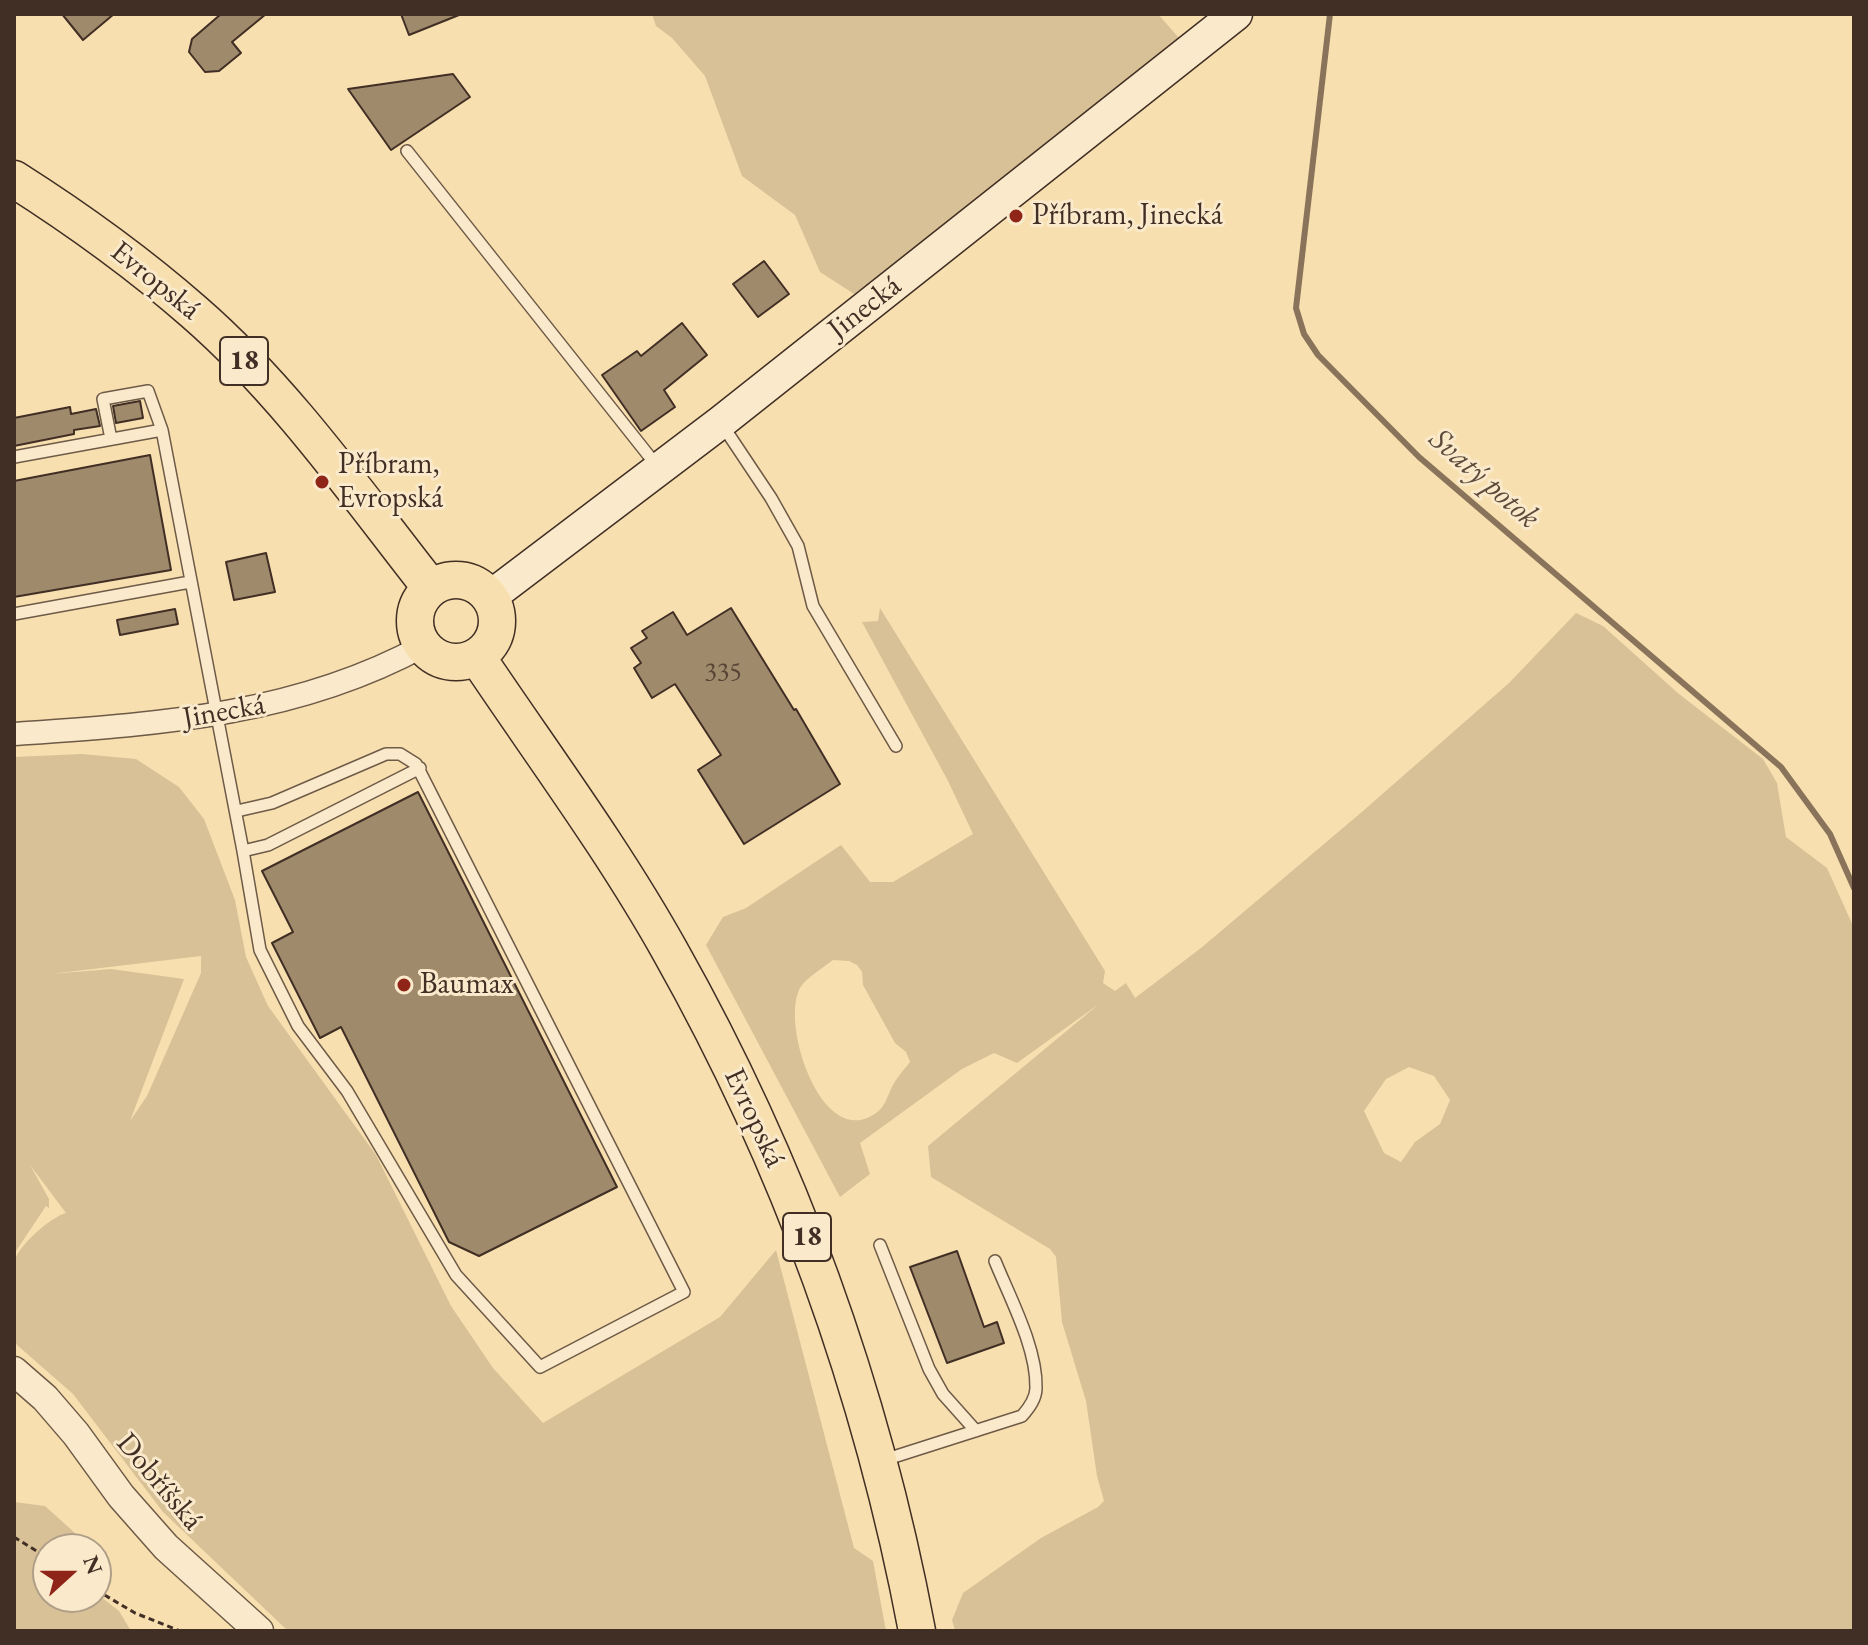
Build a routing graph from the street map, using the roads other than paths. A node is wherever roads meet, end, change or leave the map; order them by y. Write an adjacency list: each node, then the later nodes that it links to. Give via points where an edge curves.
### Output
1 (1221, 21): 4 (main road, Jinecká)
2 (407, 151): 8 (lane)
3 (14, 179): 10 (main road, Evropská / 18, via 109,243 195,313 284,405)
4 (721, 422): 8 (main road, Jinecká); 17 (lane, via 798,546 813,606)
5 (162, 430): 6 (lane); 6 (lane, via 148,391 103,399); 9 (lane)
6 (111, 439): 7 (lane)
7 (14, 457)
8 (660, 469): 11 (main road, Jinecká)
9 (190, 582): 12 (lane); 15 (lane)
10 (431, 588): 11 (main road, via 458,580 476,584); 13 (main road, via 419,602 415,620)
11 (490, 597): 14 (main road, via 497,615 496,635)
12 (14, 614)
13 (423, 646): 14 (main road, via 448,662); 15 (street, Jinecká, via 317,692)
14 (477, 657): 25 (main road, Evropská / 18, via 622,871 715,1034 802,1226)
15 (217, 715): 16 (street, Jinecká); 19 (lane)
16 (14, 734)
17 (896, 746)
18 (420, 768): 19 (lane, via 406,756 386,754 272,803); 20 (lane, via 268,845); 20 (lane, via 684,1292 540,1367 456,1275 347,1091 298,1026 260,950)
19 (237, 811): 20 (lane)
20 (243, 851)
21 (880, 1245): 24 (lane, via 929,1369)
22 (995, 1261): 24 (lane, via 1030,1352 1036,1390 1022,1416)
23 (14, 1371): 26 (street, Dobříšská, via 45,1398 166,1547)
24 (976, 1431): 25 (lane)
25 (879, 1461): 27 (main road, Evropská / 18)
26 (259, 1631)
27 (917, 1631)

